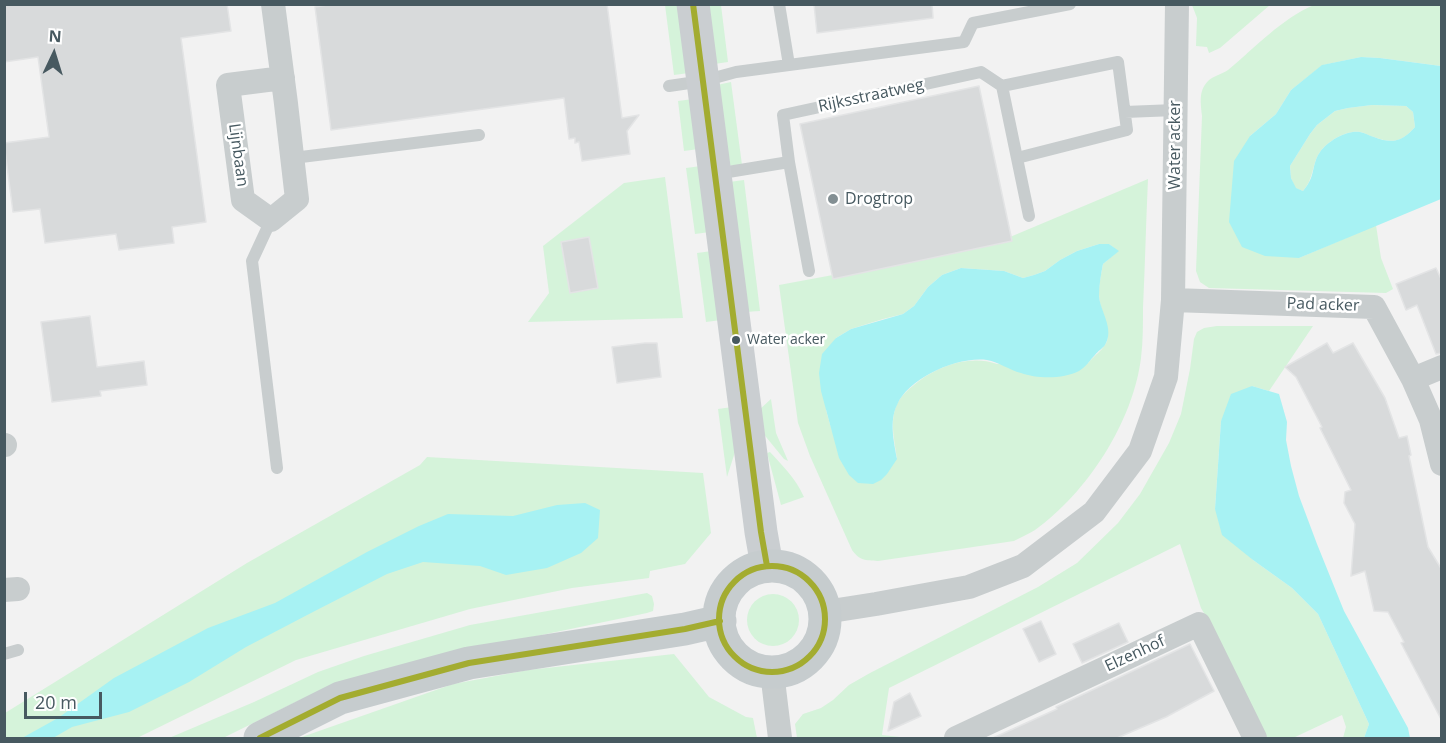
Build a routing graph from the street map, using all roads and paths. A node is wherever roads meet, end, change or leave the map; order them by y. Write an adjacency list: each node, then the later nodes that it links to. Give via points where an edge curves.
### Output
1 (273, 4): 8 (street)
2 (693, 4): 9 (main road)
3 (779, 4): 7 (lane)
4 (1070, 4): 6 (lane)
5 (1177, 4): 12 (street, Water acker)
6 (1026, 9): 7 (lane, via 973,23 964,42)
7 (789, 66): 9 (lane, via 736,72)
8 (283, 78): 15 (street); 20 (street, Lijnbaan, via 228,85 243,200)
9 (703, 81): 10 (lane); 18 (main road)
10 (669, 86)
11 (1002, 86): 13 (lane, via 1118,62); 16 (lane); 17 (lane, Rijksstraatweg, via 981,72 783,115)
12 (1175, 110): 13 (lane); 22 (street, Water acker)
13 (1125, 112): 16 (lane, via 1127,130)
14 (479, 135): 15 (lane)
15 (293, 158): 20 (street, via 297,199)
16 (1017, 158): 19 (lane)
17 (789, 162): 18 (lane); 21 (lane, Rijksstraatweg)
18 (715, 174): 27 (main road)
19 (1029, 216)
20 (271, 220): 26 (lane, via 252,261)
21 (809, 271)
22 (1173, 300): 24 (street, Pad acker, via 1374,307); 28 (street, Water acker, via 1166,378 1140,451 1094,512 1023,566 969,587)
23 (1442, 367): 24 (street)
24 (1413, 380): 25 (street, Pad acker, via 1431,420)
25 (1442, 464)
26 (277, 468)
27 (767, 566): 28 (main road, via 799,573 812,583); 29 (main road, via 742,575 732,584 723,601)
28 (825, 612): 32 (main road, via 823,634 812,654 794,667)
29 (720, 621): 32 (main road, via 731,652 750,666); 33 (main road, via 469,663 340,698)
30 (18, 650): 31 (lane)
31 (4, 654)
32 (772, 672): 34 (street)
33 (260, 738)
34 (780, 738)
35 (956, 738): 36 (street, Elzenhof, via 1199,624)
36 (1255, 738)

